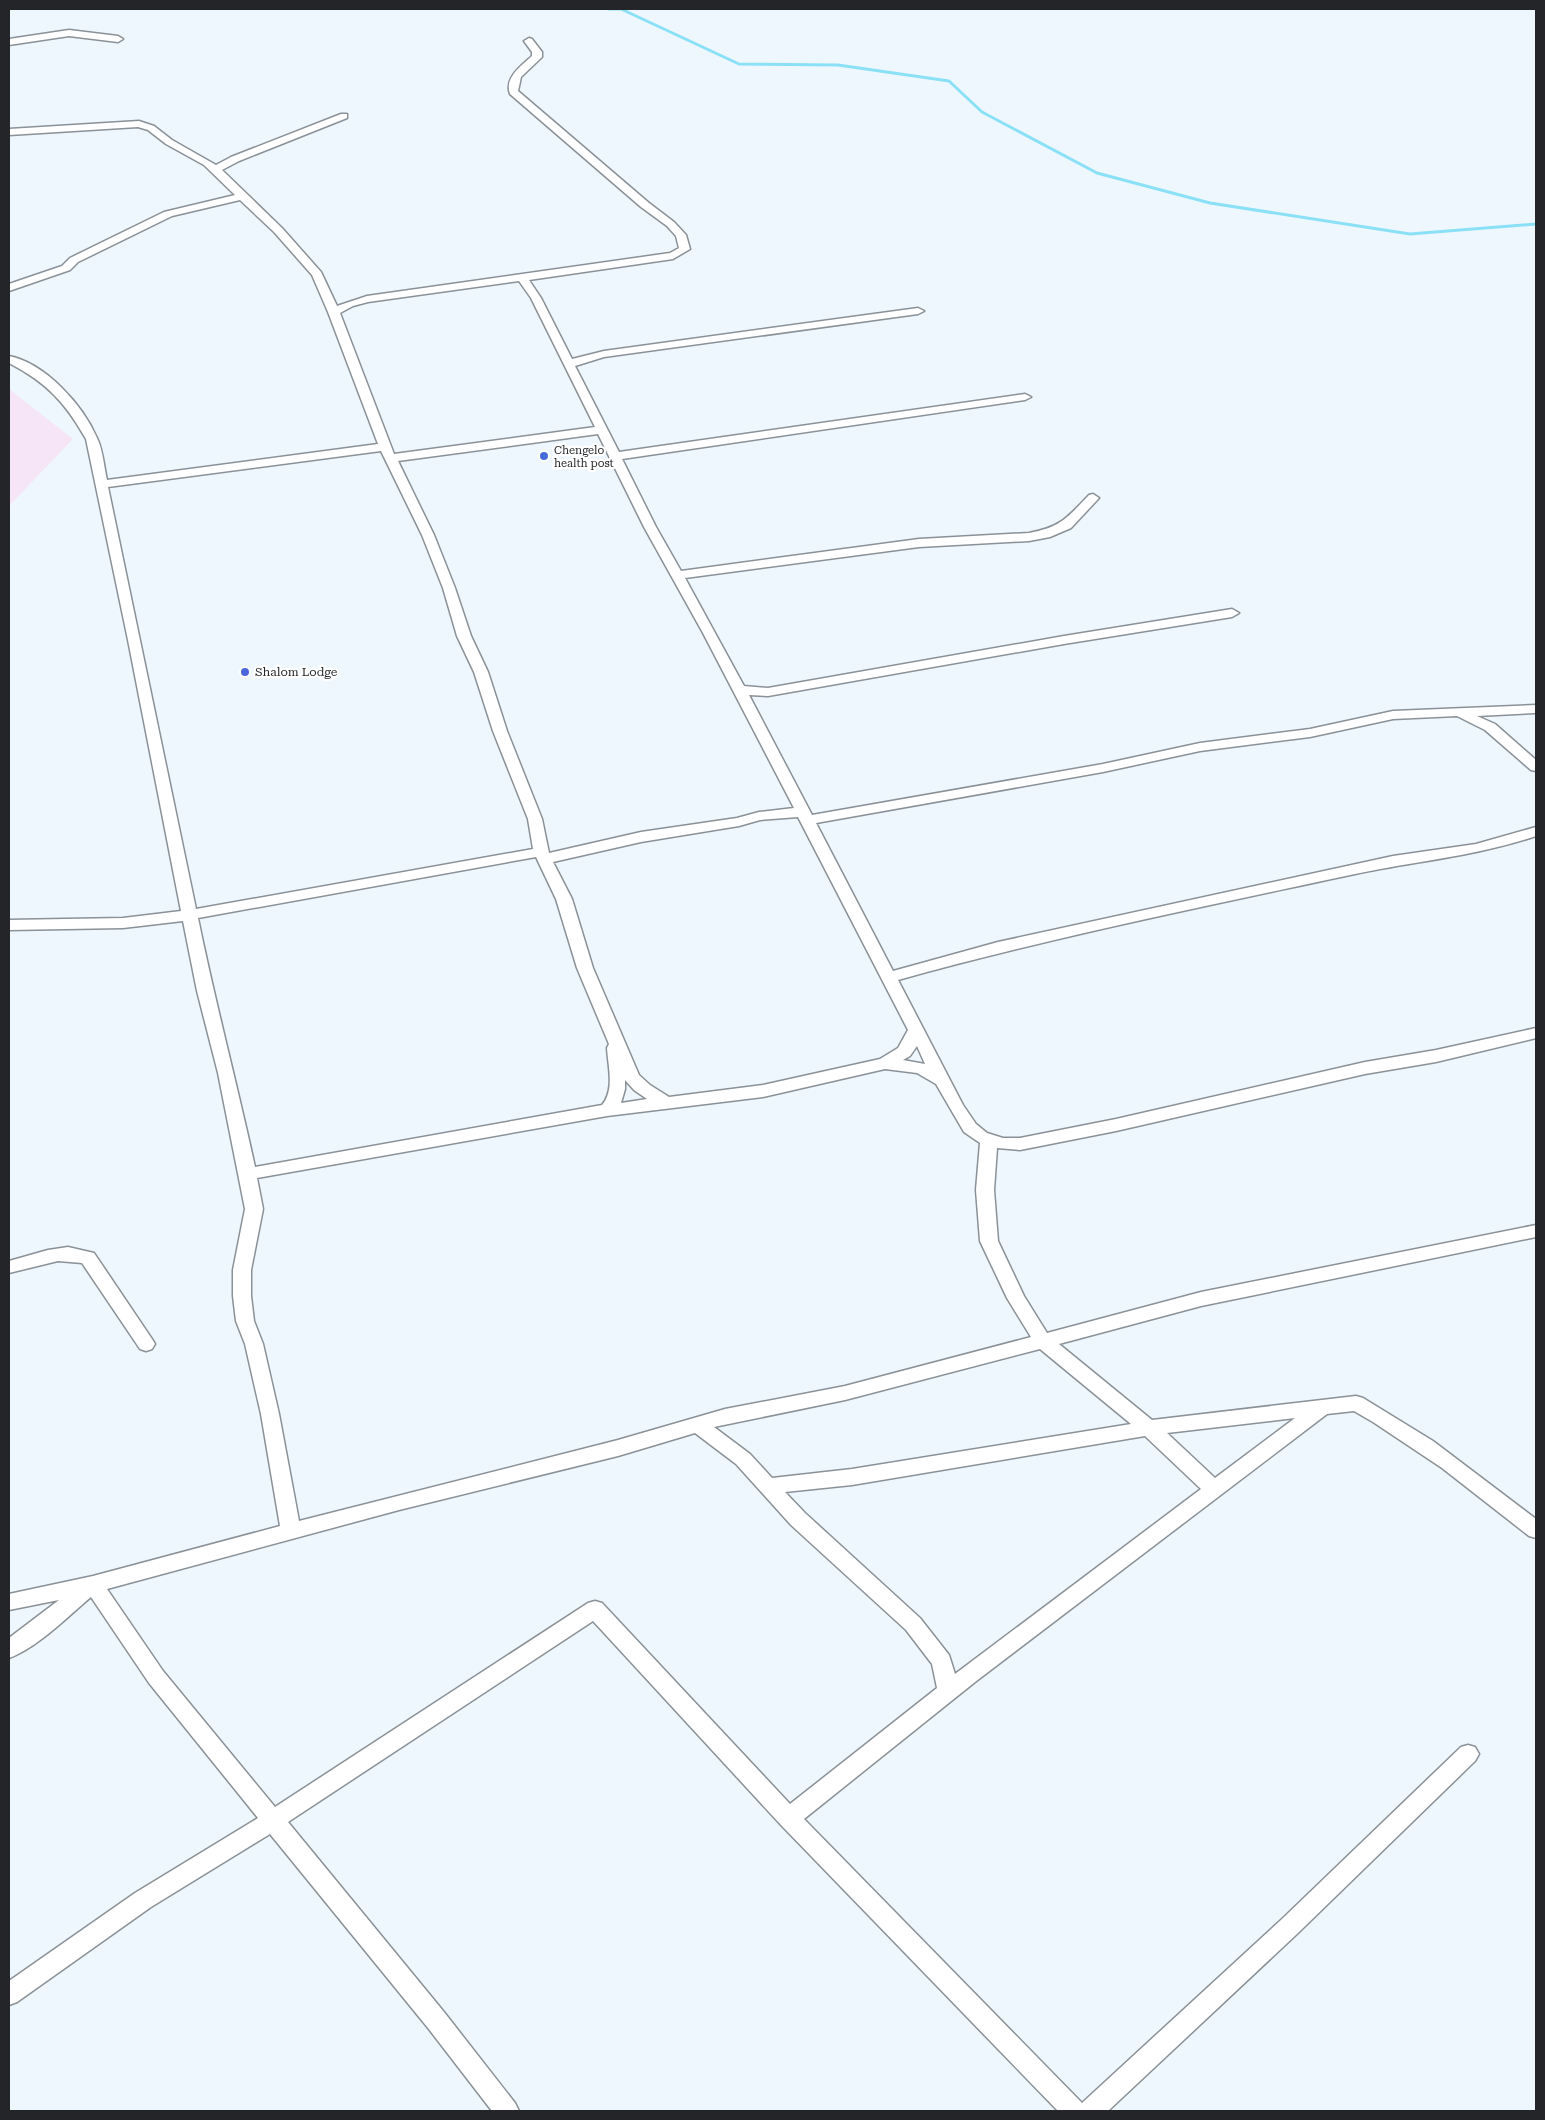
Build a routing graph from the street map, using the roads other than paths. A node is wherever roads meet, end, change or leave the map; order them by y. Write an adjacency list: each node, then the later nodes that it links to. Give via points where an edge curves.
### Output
1 (118, 40): 3 (street, via 69,33)
2 (529, 41): 8 (street, via 537,57 516,74 513,92 677,230 685,249 673,256)
3 (9, 42)
4 (344, 116): 6 (street)
5 (9, 132): 6 (street, via 139,124 151,128)
6 (215, 170): 7 (street)
7 (243, 196): 9 (street, via 168,214 74,260 66,268); 11 (street, via 317,274)
8 (522, 279): 11 (street, via 367,299); 13 (street, via 536,298)
9 (9, 288)
10 (918, 311): 13 (street, via 604,354)
11 (334, 312): 16 (street)
12 (9, 359): 18 (street, via 44,378 75,410 92,439)
13 (570, 364): 15 (street)
14 (1026, 397): 17 (street)
15 (602, 430): 16 (street); 17 (street)
16 (388, 452): 18 (street); 32 (street, via 450,588 464,636 481,672 539,833)
17 (616, 456): 20 (street, via 650,527)
18 (102, 484): 33 (street)
19 (1093, 498): 20 (street, via 1067,525 1050,533 1029,537 920,543)
20 (679, 575): 22 (street)
21 (1232, 613): 23 (street)
22 (739, 690): 23 (street); 24 (street)
23 (768, 692): 24 (street, via 753,700)
24 (748, 707): 30 (street)
25 (1536, 709): 26 (street)
26 (1495, 710): 27 (street); 28 (street)
27 (1459, 712): 28 (street); 30 (street, via 1393,715 1310,732 1200,747 1103,768)
28 (1490, 727): 29 (street)
29 (1536, 767)
30 (806, 816): 32 (street, via 759,816 641,837 575,853); 35 (street)
31 (1536, 831): 35 (street, via 1476,849 1384,863 998,947)
32 (542, 856): 33 (street); 38 (street, via 564,898 585,968)
33 (189, 915): 34 (street, via 123,923); 44 (street)
34 (9, 925)
35 (889, 977): 36 (street)
36 (916, 1030): 39 (street, via 904,1052); 40 (street)
37 (1536, 1033): 43 (street, via 1020,1144)
38 (615, 1041): 41 (street, via 638,1086); 42 (street, via 617,1096)
39 (885, 1063): 40 (street, via 921,1068); 41 (street, via 763,1091)
40 (942, 1080): 43 (street, via 970,1128)
41 (667, 1103): 42 (street)
42 (607, 1110): 44 (street)
43 (989, 1141): 47 (street, via 985,1190 989,1241 1016,1298)
44 (248, 1174): 55 (street, via 254,1209 242,1270 245,1321 254,1344 270,1414)
45 (1536, 1231): 47 (street, via 1201,1299)
46 (9, 1267): 48 (street, via 53,1254 74,1253 88,1258)
47 (1042, 1340): 50 (street, via 845,1393); 51 (street)
48 (146, 1344)
49 (1320, 1409): 51 (street); 53 (street); 54 (street, via 1356,1403 1381,1416)
50 (697, 1424): 52 (street, via 743,1459); 55 (street, via 601,1452)
51 (1149, 1428): 52 (street, via 862,1475); 53 (street)
52 (767, 1486): 59 (street, via 798,1519 913,1624 942,1661)
53 (1214, 1489): 59 (street)
54 (1536, 1530)
55 (291, 1531): 56 (street)
56 (93, 1584): 57 (street); 58 (street); 62 (street, via 156,1677)
57 (9, 1602)
58 (9, 1649)
59 (948, 1692): 61 (street)
60 (1468, 1754): 66 (street)
61 (789, 1818): 62 (street, via 595,1609); 65 (street)
62 (272, 1821): 63 (street, via 143,1900); 64 (street)
63 (9, 1994)
64 (507, 2111)
65 (1074, 2111)
66 (1091, 2111)

